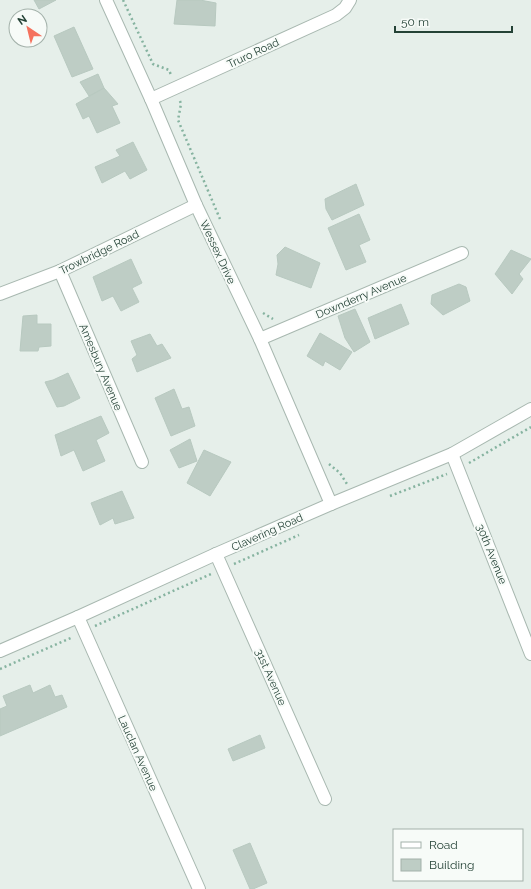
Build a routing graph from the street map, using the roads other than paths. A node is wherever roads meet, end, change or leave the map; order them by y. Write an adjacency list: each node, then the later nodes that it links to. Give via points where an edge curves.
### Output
1 (106, 0): 3 (street, Wessex Drive)
2 (350, 0): 3 (street, Truro Road, via 336,15)
3 (151, 99): 4 (street, Wessex Drive)
4 (196, 205): 6 (street, Trowbridge Road); 8 (street, Wessex Drive)
5 (462, 254): 8 (street, Downderry Avenue)
6 (60, 271): 7 (street, Trowbridge Road); 11 (street, Amesbury Avenue)
7 (0, 294)
8 (260, 339): 12 (street, Wessex Drive)
9 (531, 409): 10 (street, Clavering Road)
10 (452, 454): 12 (street, Clavering Road); 16 (street, 30th Avenue)
11 (142, 462)
12 (331, 504): 13 (street, Clavering Road)
13 (216, 554): 14 (street, Clavering Road); 17 (street, 31st Avenue)
14 (78, 618): 15 (street, Clavering Road); 18 (street, Lauclan Avenue)
15 (0, 651)
16 (531, 654)
17 (325, 799)
18 (199, 889)

